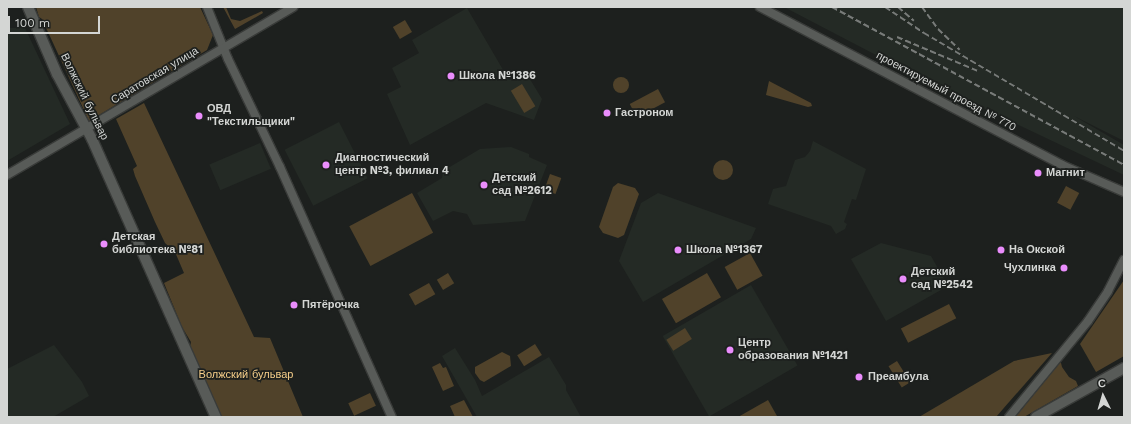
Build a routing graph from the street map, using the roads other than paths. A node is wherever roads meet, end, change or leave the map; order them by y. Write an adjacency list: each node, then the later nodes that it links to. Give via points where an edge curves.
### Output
1 (28, 7): 6 (main road, Волжский бульвар)
2 (207, 7): 5 (street)
3 (293, 7): 5 (street, Саратовская улица)
4 (760, 7): 8 (street, проектируемый проезд № 770, via 1062,166)
5 (224, 48): 6 (street, Саратовская улица); 12 (street)
6 (86, 129): 7 (street, Саратовская улица); 11 (main road, Волжский бульвар)
7 (7, 175)
8 (1124, 192)
9 (1124, 260): 13 (street, via 1088,321)
10 (1124, 368): 14 (main road)
11 (216, 417)
12 (392, 417)
13 (1009, 417)
14 (1036, 417)

